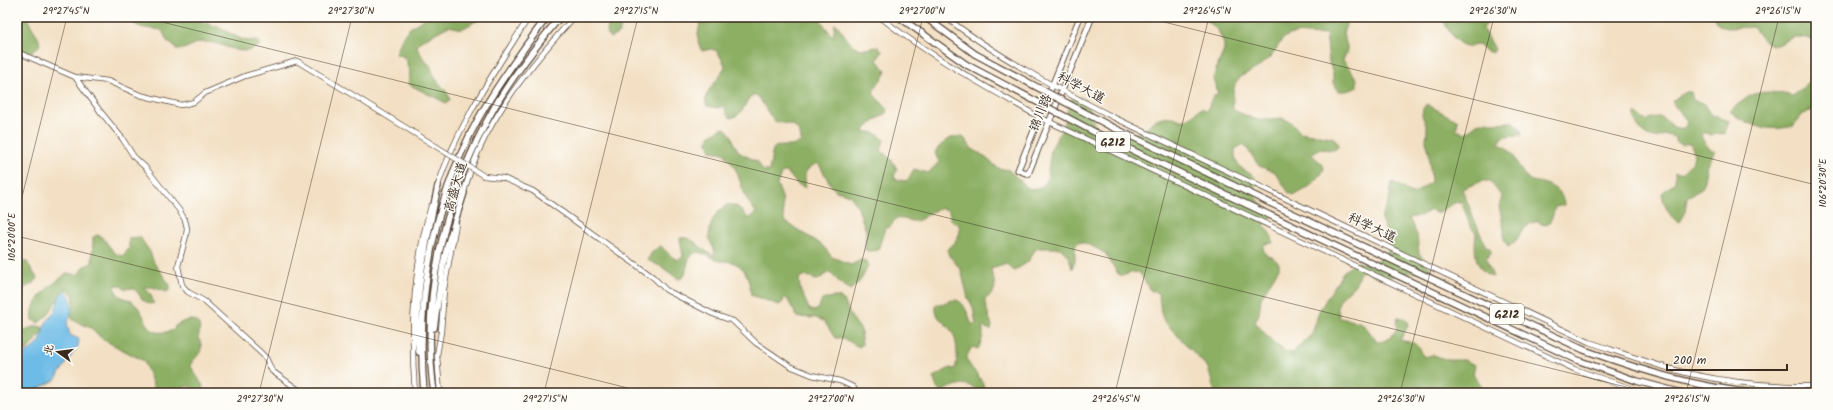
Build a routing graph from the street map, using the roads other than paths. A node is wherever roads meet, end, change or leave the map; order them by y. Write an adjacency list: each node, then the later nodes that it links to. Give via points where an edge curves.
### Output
1 (529, 17): 17 (main road, 高盛大道, via 479,96 462,128)
2 (547, 17): 20 (highway, 高盛大道, via 488,103 463,149 448,185 428,264 422,315)
3 (560, 17): 19 (highway, 高盛大道, via 531,52 495,107 455,190 436,265)
4 (574, 17): 18 (main road, 高盛大道, via 532,64 504,105 476,156)
5 (880, 17): 15 (main road, via 911,41)
6 (899, 17): 29 (highway, G212, bridge, via 966,65 1104,137 1577,360 1637,381)
7 (925, 17): 30 (highway, 科学大道 / G212, bridge, via 975,54 1108,125 1584,350 1638,369 1687,382)
8 (945, 17): 13 (main road, 科学大道, via 981,44)
9 (1080, 17): 13 (main road, 锦川路)
10 (1092, 17): 14 (main road, 锦川路)
11 (17, 52): 12 (main road)
12 (75, 77): 23 (main road, via 134,157 180,210 187,228 178,266 182,285 188,292 204,301 260,352 272,370); 27 (main road, bridge, via 108,81 140,95 181,105 194,102 206,93 245,76 297,61 484,176 503,178 533,191 653,277 666,290 713,314 734,321 756,343 790,366 812,375 840,381 853,387)
13 (1052, 85): 14 (main road, 科学大道); 15 (main road, 锦川路)
14 (1062, 91): 16 (main road, 锦川路); 21 (main road, 科学大道, via 1589,342 1690,374 1783,387)
15 (1039, 118): 16 (main road); 16 (main road, 锦川路, via 1018,170 1028,174)
16 (1049, 122): 28 (main road, via 1574,369)
17 (438, 186): 20 (highway, via 428,233 418,315 418,346); 24 (main road, 高盛大道, via 423,233 414,289 412,344)
18 (464, 193): 19 (highway, via 448,243); 26 (main road, 高盛大道, via 444,289 437,355)
19 (430, 346): 22 (highway, 高盛大道)
20 (423, 379): 25 (highway, 高盛大道)
21 (1816, 386)
22 (434, 392)
23 (303, 393)
24 (415, 393)
25 (424, 393)
26 (440, 393)
27 (857, 393)
28 (1644, 393)
29 (1682, 393)
30 (1757, 393)

